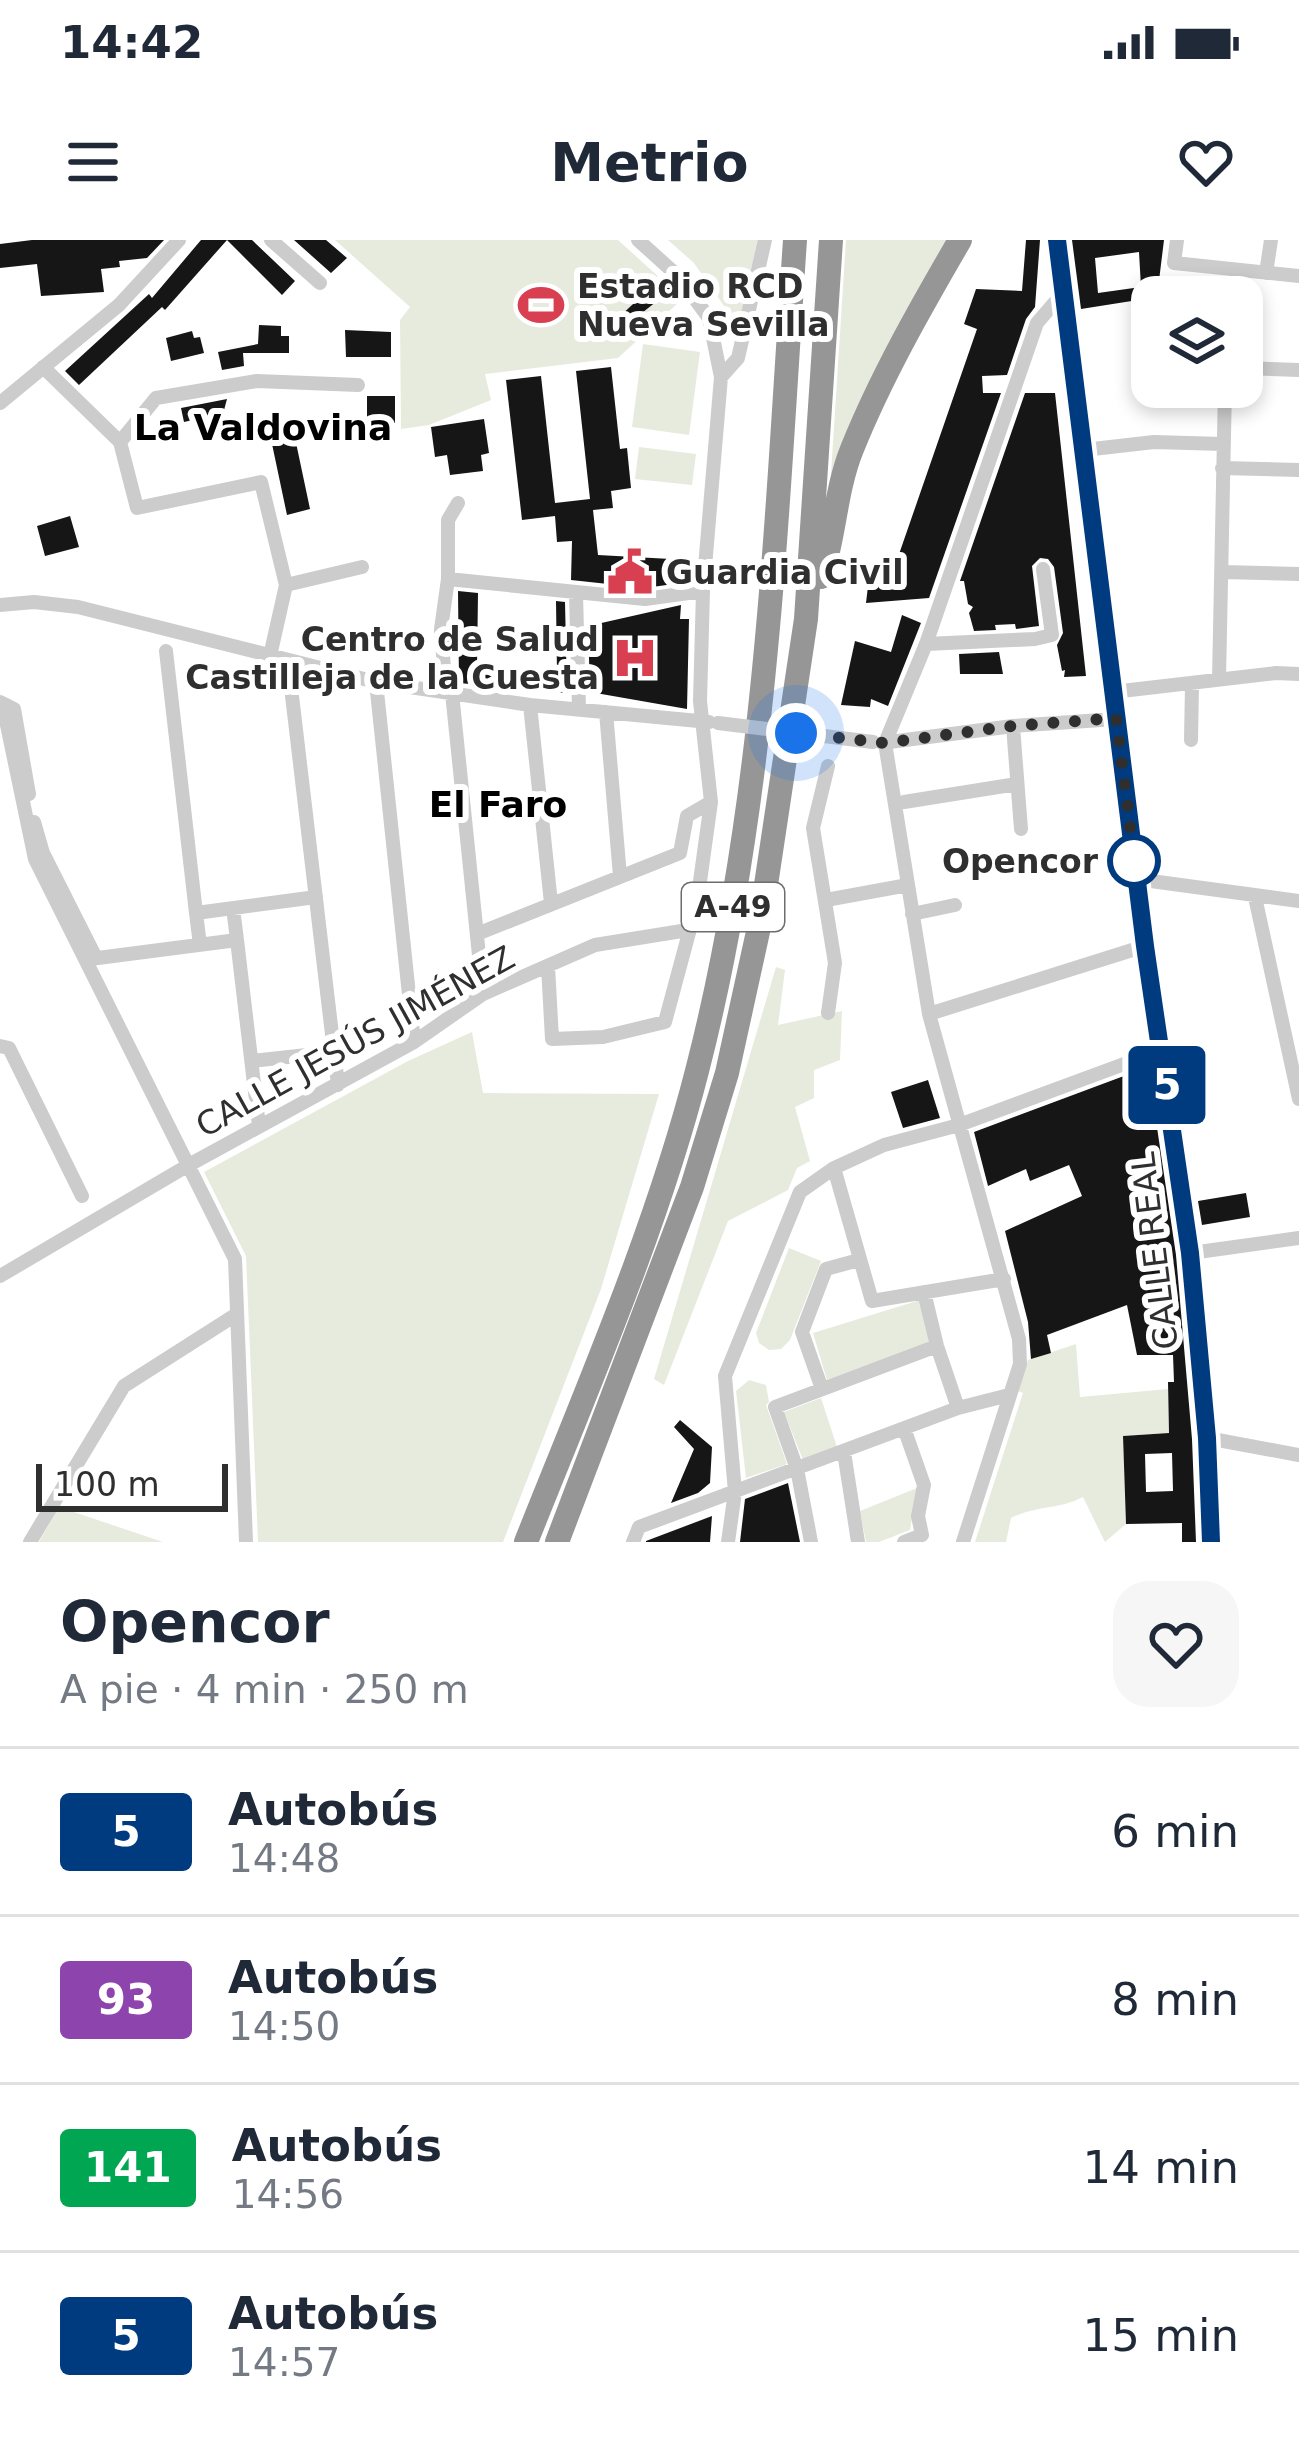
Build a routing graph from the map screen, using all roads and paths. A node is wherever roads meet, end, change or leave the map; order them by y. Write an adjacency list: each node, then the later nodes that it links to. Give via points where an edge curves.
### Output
1 (179, 240): 19 (street, via 119,305)
2 (271, 240): 15 (street)
3 (638, 240): 22 (street, via 709,318)
4 (765, 240): 22 (street, via 738,358)
5 (795, 240): 120 (highway, A-49, via 764,669 725,948 669,1164)
6 (831, 240): 41 (highway, A-49)
7 (1057, 240): 16 (main road, CALLE REAL)
8 (1177, 240): 11 (street, via 1174,263)
9 (1271, 240): 12 (street)
10 (958, 245): 41 (highway, via 851,451)
11 (1232, 270): 12 (street); 13 (street)
12 (1266, 273): 14 (street)
13 (1232, 276)
14 (1299, 276)
15 (320, 283)
16 (1062, 294): 17 (street); 18 (main road, CALLE REAL)
17 (1037, 323): 18 (street, via 1053,318); 42 (street)
18 (1066, 328): 28 (main road, CALLE REAL)
19 (44, 367): 24 (street); 26 (street)
20 (1263, 369): 21 (street)
21 (1299, 370)
22 (721, 377): 38 (street)
23 (358, 386): 26 (street, via 256,381 155,398)
24 (0, 403)
25 (1224, 408): 27 (street)
26 (120, 442): 37 (street, via 137,508 261,482)
27 (1223, 444): 28 (street); 29 (street)
28 (1084, 450): 50 (main road, CALLE REAL)
29 (1222, 468): 30 (street); 34 (street)
30 (1299, 470)
31 (458, 502): 36 (street, via 448,520)
32 (362, 567): 37 (street)
33 (1043, 569): 42 (street, via 1052,634)
34 (1222, 572): 35 (street); 47 (street)
35 (1299, 574)
36 (448, 579): 39 (street); 51 (street, via 441,629)
37 (286, 585): 44 (street)
38 (703, 590): 39 (street, via 645,598); 57 (street)
39 (576, 593): 54 (street)
40 (0, 605): 44 (street, via 78,608)
41 (806, 619): 121 (highway, A-49, via 778,824 727,1073 658,1282)
42 (926, 644): 60 (street)
43 (166, 651): 76 (street)
44 (270, 656): 45 (street)
45 (288, 662): 48 (street); 69 (street)
46 (1299, 674): 47 (street)
47 (1219, 679): 49 (street)
48 (376, 682): 51 (street); 88 (street)
49 (1192, 685): 50 (street); 59 (street)
50 (1113, 692): 56 (main road, CALLE REAL)
51 (452, 693): 53 (street); 79 (street)
52 (2, 704): 83 (street, via 28,841)
53 (530, 705): 54 (street); 73 (street)
54 (579, 710): 55 (street)
55 (606, 712): 57 (street); 66 (street)
56 (1116, 718): 58 (street); 67 (main road, CALLE REAL)
57 (702, 722): 60 (street, bridge); 63 (street)
58 (1012, 726): 60 (street); 62 (street)
59 (1191, 740)
60 (879, 743): 68 (street)
61 (828, 766): 71 (street, via 814,828)
62 (1017, 784): 64 (street); 65 (street)
63 (711, 802): 66 (street, via 687,816 680,853); 78 (street)
64 (904, 802)
65 (1021, 829)
66 (620, 876): 73 (street)
67 (1136, 879): 70 (street); 82 (main road, CALLE REAL)
68 (908, 885): 71 (street); 77 (street)
69 (316, 897): 75 (street); 91 (street)
70 (1255, 897): 72 (street); 92 (street)
71 (826, 901): 86 (street, via 835,964)
72 (1299, 901)
73 (551, 903): 79 (street)
74 (955, 905): 77 (street)
75 (233, 908): 76 (street); 80 (street)
76 (196, 913): 81 (street)
77 (912, 914): 87 (street)
78 (688, 930): 84 (street, CALLE JESÚS JIMÉNEZ, via 595,945); 84 (street, via 665,1022 552,1039)
79 (477, 934): 85 (street)
80 (237, 940): 81 (street); 93 (street)
81 (200, 945): 83 (street)
82 (1145, 946): 87 (street); 90 (main road, CALLE REAL)
83 (90, 959): 98 (street)
84 (548, 966): 85 (street, CALLE JESÚS JIMÉNEZ)
85 (483, 994): 88 (street, CALLE JESÚS JIMÉNEZ)
86 (828, 1013)
87 (929, 1014): 96 (street)
88 (414, 1042): 94 (street, CALLE JESÚS JIMÉNEZ)
89 (0, 1046): 100 (street, via 9,1048)
90 (1162, 1050): 96 (street); 102 (main road, CALLE REAL)
91 (334, 1052): 93 (street); 94 (street)
92 (1294, 1052): 95 (street)
93 (251, 1061): 97 (street)
94 (338, 1085): 97 (street, CALLE JESÚS JIMÉNEZ)
95 (1299, 1100)
96 (958, 1125): 99 (street); 105 (street)
97 (259, 1126): 98 (street, CALLE JESÚS JIMÉNEZ)
98 (188, 1166): 104 (street, CALLE JESÚS JIMÉNEZ); 107 (street, via 235,1259)
99 (834, 1168): 103 (street); 117 (street, via 800,1192 725,1376)
100 (82, 1196)
101 (1299, 1238): 102 (street)
102 (1190, 1253): 113 (main road, CALLE REAL)
103 (859, 1260): 106 (street, via 872,1301); 109 (street, via 826,1269 802,1331)
104 (0, 1276)
105 (1004, 1279): 106 (street); 110 (street, via 1019,1339)
106 (924, 1292): 108 (street)
107 (237, 1313): 118 (street, via 124,1386); 119 (street)
108 (937, 1346): 109 (street); 111 (street)
109 (822, 1389): 116 (street, via 775,1407)
110 (1009, 1395): 111 (street); 127 (street)
111 (958, 1408): 112 (street)
112 (904, 1428): 114 (street); 126 (street, via 924,1485 922,1535)
113 (1207, 1438): 115 (street); 128 (main road, CALLE REAL)
114 (844, 1452): 116 (street); 125 (street)
115 (1299, 1455)
116 (797, 1469): 117 (street); 124 (street)
117 (735, 1492): 122 (street, via 639,1528); 123 (street)
118 (30, 1542)
119 (247, 1542)
120 (526, 1542)
121 (557, 1542)
122 (633, 1542)
123 (728, 1542)
124 (811, 1542)
125 (858, 1542)
126 (904, 1542)
127 (963, 1542)
128 (1211, 1542)

